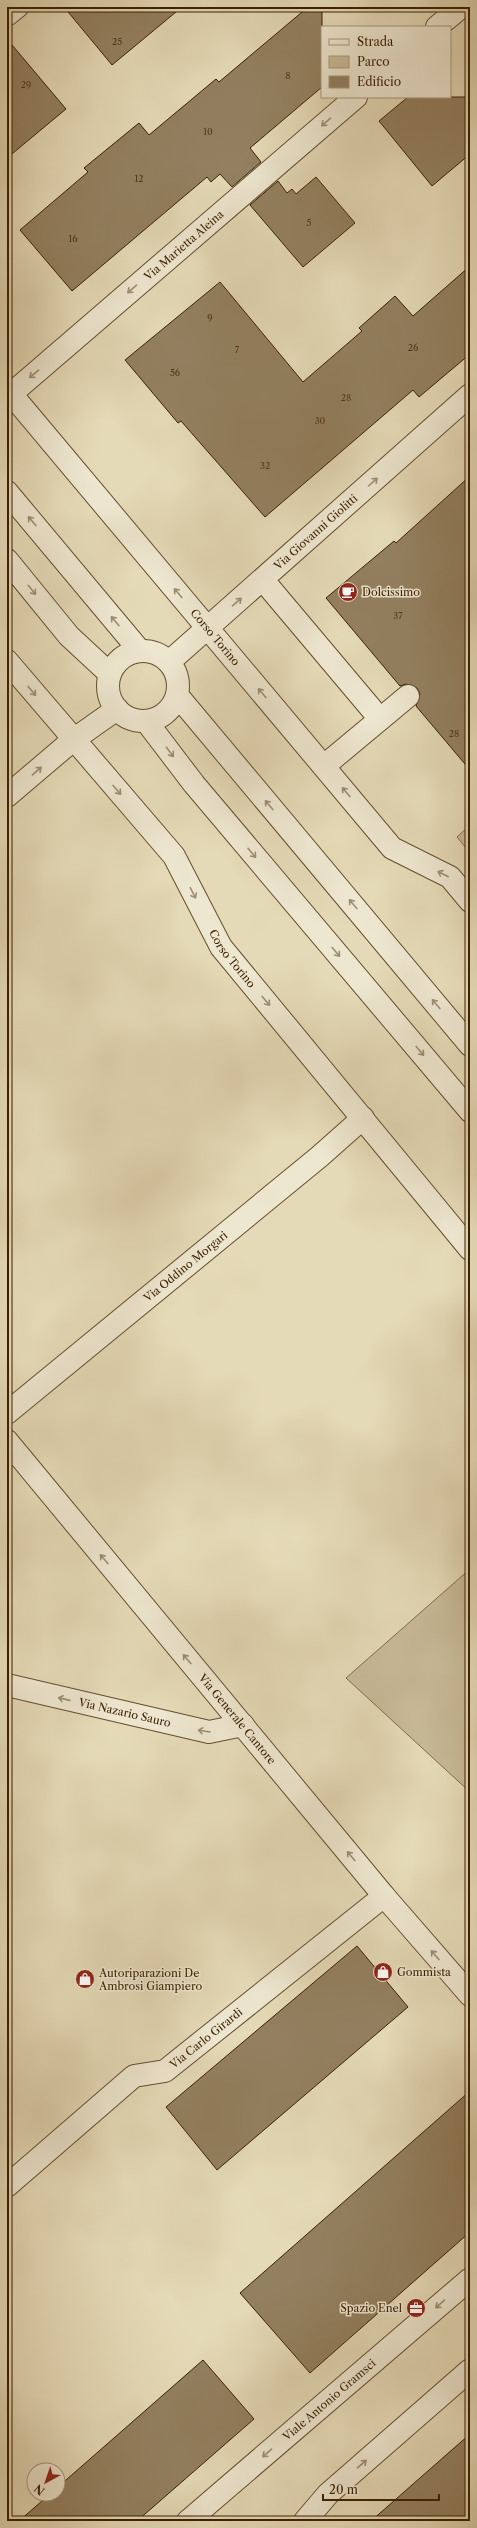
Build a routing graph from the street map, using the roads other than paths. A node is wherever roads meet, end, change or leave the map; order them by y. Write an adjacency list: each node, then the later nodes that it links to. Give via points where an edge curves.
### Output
1 (17, 7): 3 (street)
2 (460, 7): 4 (street)
3 (7, 15)
4 (438, 26)
5 (355, 98): 6 (street, Via Marietta Aleina, one-way to 6)
6 (9, 391): 11 (street, Corso Torino, one-way to 6)
7 (468, 402): 10 (street, Via Giovanni Giolitti, one-way to 7)
8 (7, 492): 12 (street, one-way to 8)
9 (7, 560): 15 (street, one-way to 15, via 69,636)
10 (263, 580): 11 (street, Via Giovanni Giolitti, one-way to 10); 19 (street)
11 (208, 628): 14 (street, Via Giovanni Giolitti); 22 (street, Corso Torino, one-way to 11)
12 (140, 651): 14 (street, via 151,651); 15 (street, via 121,658)
13 (7, 661): 21 (street, Corso Torino, one-way to 21)
14 (169, 662): 16 (street, via 175,672)
15 (110, 674): 18 (street, via 110,698)
16 (177, 695): 20 (street, via 166,713); 25 (street, one-way to 16)
17 (408, 696): 19 (street)
18 (117, 709): 20 (street, via 130,718); 21 (street)
19 (380, 719): 22 (street)
20 (146, 721): 26 (street, one-way to 26, via 194,784)
21 (73, 740): 23 (street, one-way to 21); 27 (street, Corso Torino, one-way to 27, via 174,856 221,947)
22 (324, 766): 24 (street, Corso Torino, one-way to 22, via 450,877 392,848)
23 (7, 796)
24 (470, 902)
25 (470, 1045)
26 (470, 1111)
27 (363, 1118): 28 (street, Corso Torino); 29 (street, Via Oddino Morgari)
28 (470, 1249)
29 (7, 1413)
30 (7, 1441): 32 (street, Via Generale Cantore, one-way to 30)
31 (7, 1685): 32 (street, Via Nazario Sauro, one-way to 31, via 209,1732)
32 (243, 1725): 33 (street, Via Generale Cantore, one-way to 32)
33 (384, 1896): 34 (street, Via Generale Cantore, one-way to 33); 35 (street, Via Carlo Girardi, via 165,2071 134,2076)
34 (470, 1995)
35 (7, 2186)
36 (470, 2279): 38 (street, Viale Antonio Gramsci, one-way to 38)
37 (470, 2370): 39 (street, one-way to 37, via 328,2494)
38 (188, 2521)
39 (305, 2521)

